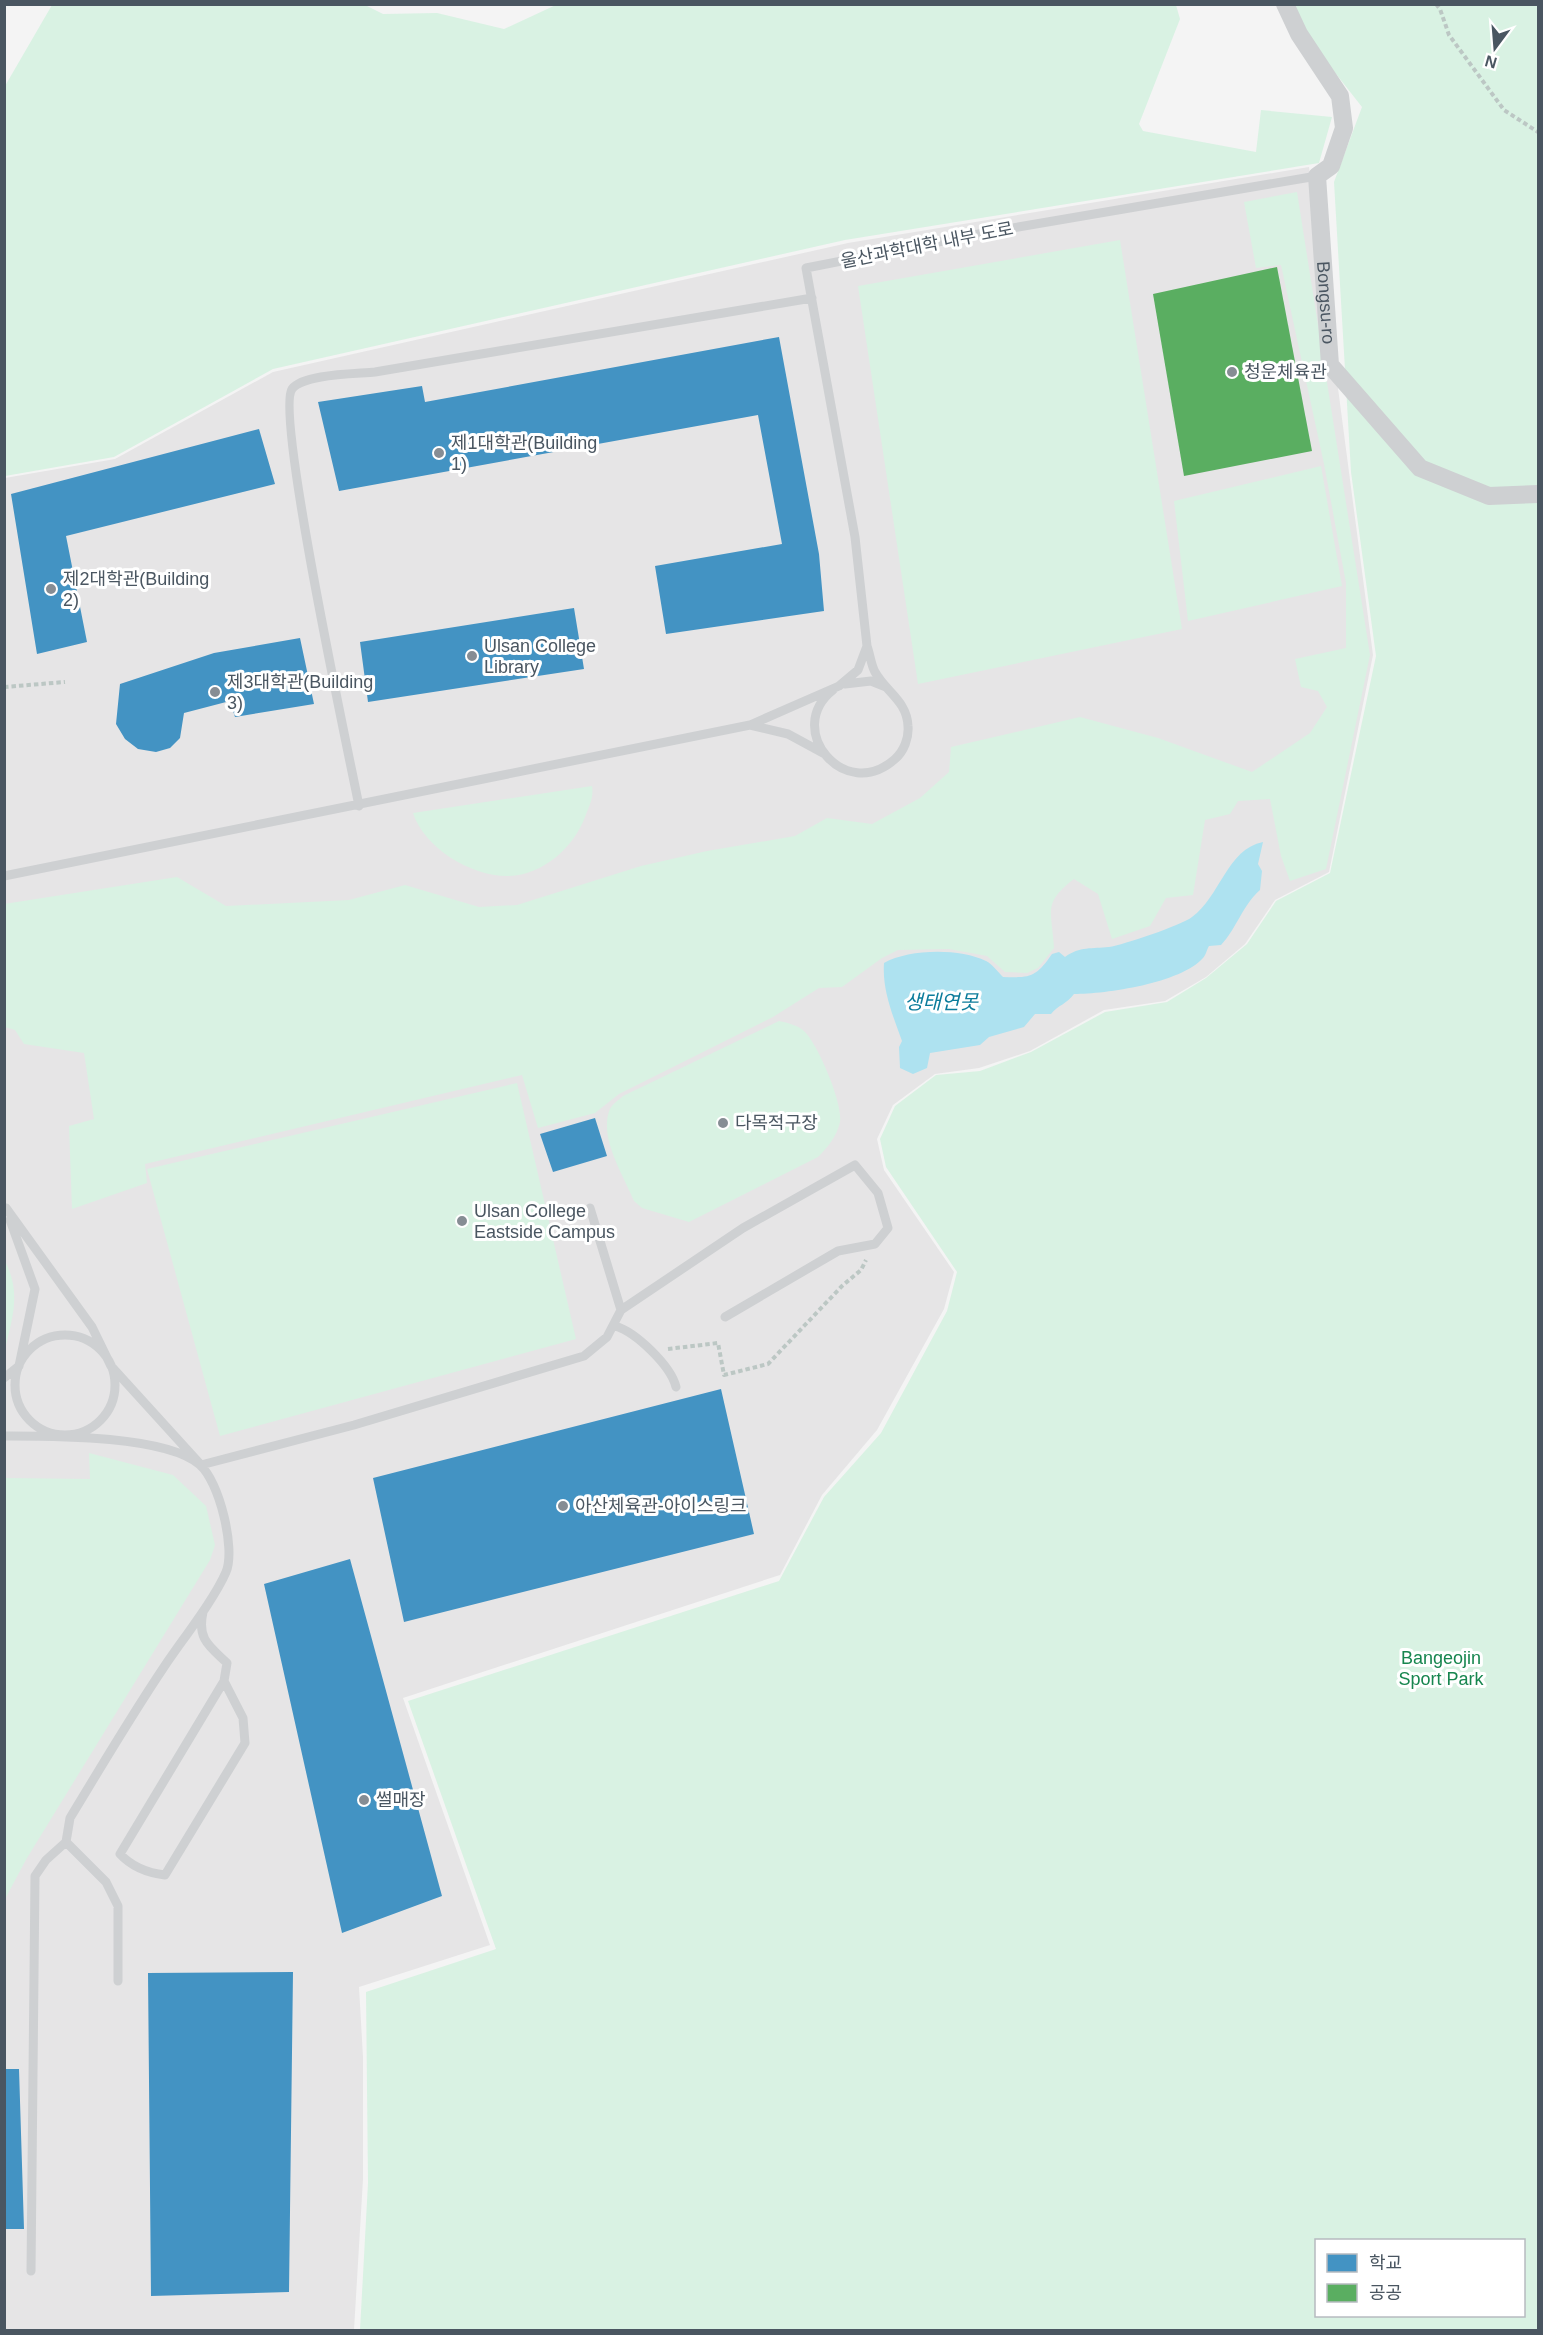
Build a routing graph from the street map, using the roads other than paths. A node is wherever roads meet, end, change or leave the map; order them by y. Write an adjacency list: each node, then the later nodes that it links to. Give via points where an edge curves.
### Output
1 (1285, 4): 2 (street, via 1340,96 1344,128 1331,166)
2 (1317, 176): 3 (lane, 울산과학대학 내부 도로, via 989,232 806,268); 4 (street, Bongsu-ro, via 1330,365 1420,468 1489,496)
3 (812, 298): 5 (lane, 울산과학대학 내부 도로, via 855,537); 10 (lane, via 375,372 310,379 291,390 291,438 307,545)
4 (1539, 494)
5 (867, 646): 6 (lane, via 858,670); 7 (lane, 울산과학대학 내부 도로, via 874,671)
6 (839, 686): 7 (lane, via 871,681); 8 (lane); 9 (lane, via 818,709 816,739)
7 (886, 687): 9 (lane, via 906,712 906,743 898,756 887,766 860,774 845,771)
8 (750, 725): 9 (lane, via 788,734); 10 (lane)
9 (822, 753)
10 (359, 806): 11 (lane)
11 (4, 876)
12 (5, 1208): 17 (lane, via 35,1289); 18 (lane, via 92,1327)
13 (590, 1208): 14 (lane)
14 (621, 1310): 15 (lane, via 743,1228 855,1165 878,1192 888,1228 875,1244 838,1251); 16 (lane)
15 (725, 1317)
16 (615, 1326): 20 (lane, via 627,1331 656,1356 669,1369); 23 (lane, via 584,1356 354,1425)
17 (19, 1366): 18 (lane, via 27,1351 41,1341 65,1336 89,1341); 19 (lane); 22 (lane, via 15,1396 22,1411 33,1424)
18 (111, 1366): 22 (lane, via 114,1399 106,1414 80,1434); 23 (lane)
19 (4, 1378)
20 (676, 1387)
21 (4, 1436): 22 (lane)
22 (63, 1436): 23 (lane, via 165,1448)
23 (201, 1465): 24 (lane, via 224,1506 228,1537 227,1570)
24 (205, 1604): 25 (lane, via 200,1628 207,1644 227,1663); 26 (lane, via 70,1818)
25 (224, 1682): 25 (lane, via 120,1854 129,1863 165,1875 245,1743 243,1718)
26 (66, 1842): 27 (lane, via 106,1882 118,1906); 28 (lane, via 35,1876)
27 (118, 1981)
28 (31, 2271)

